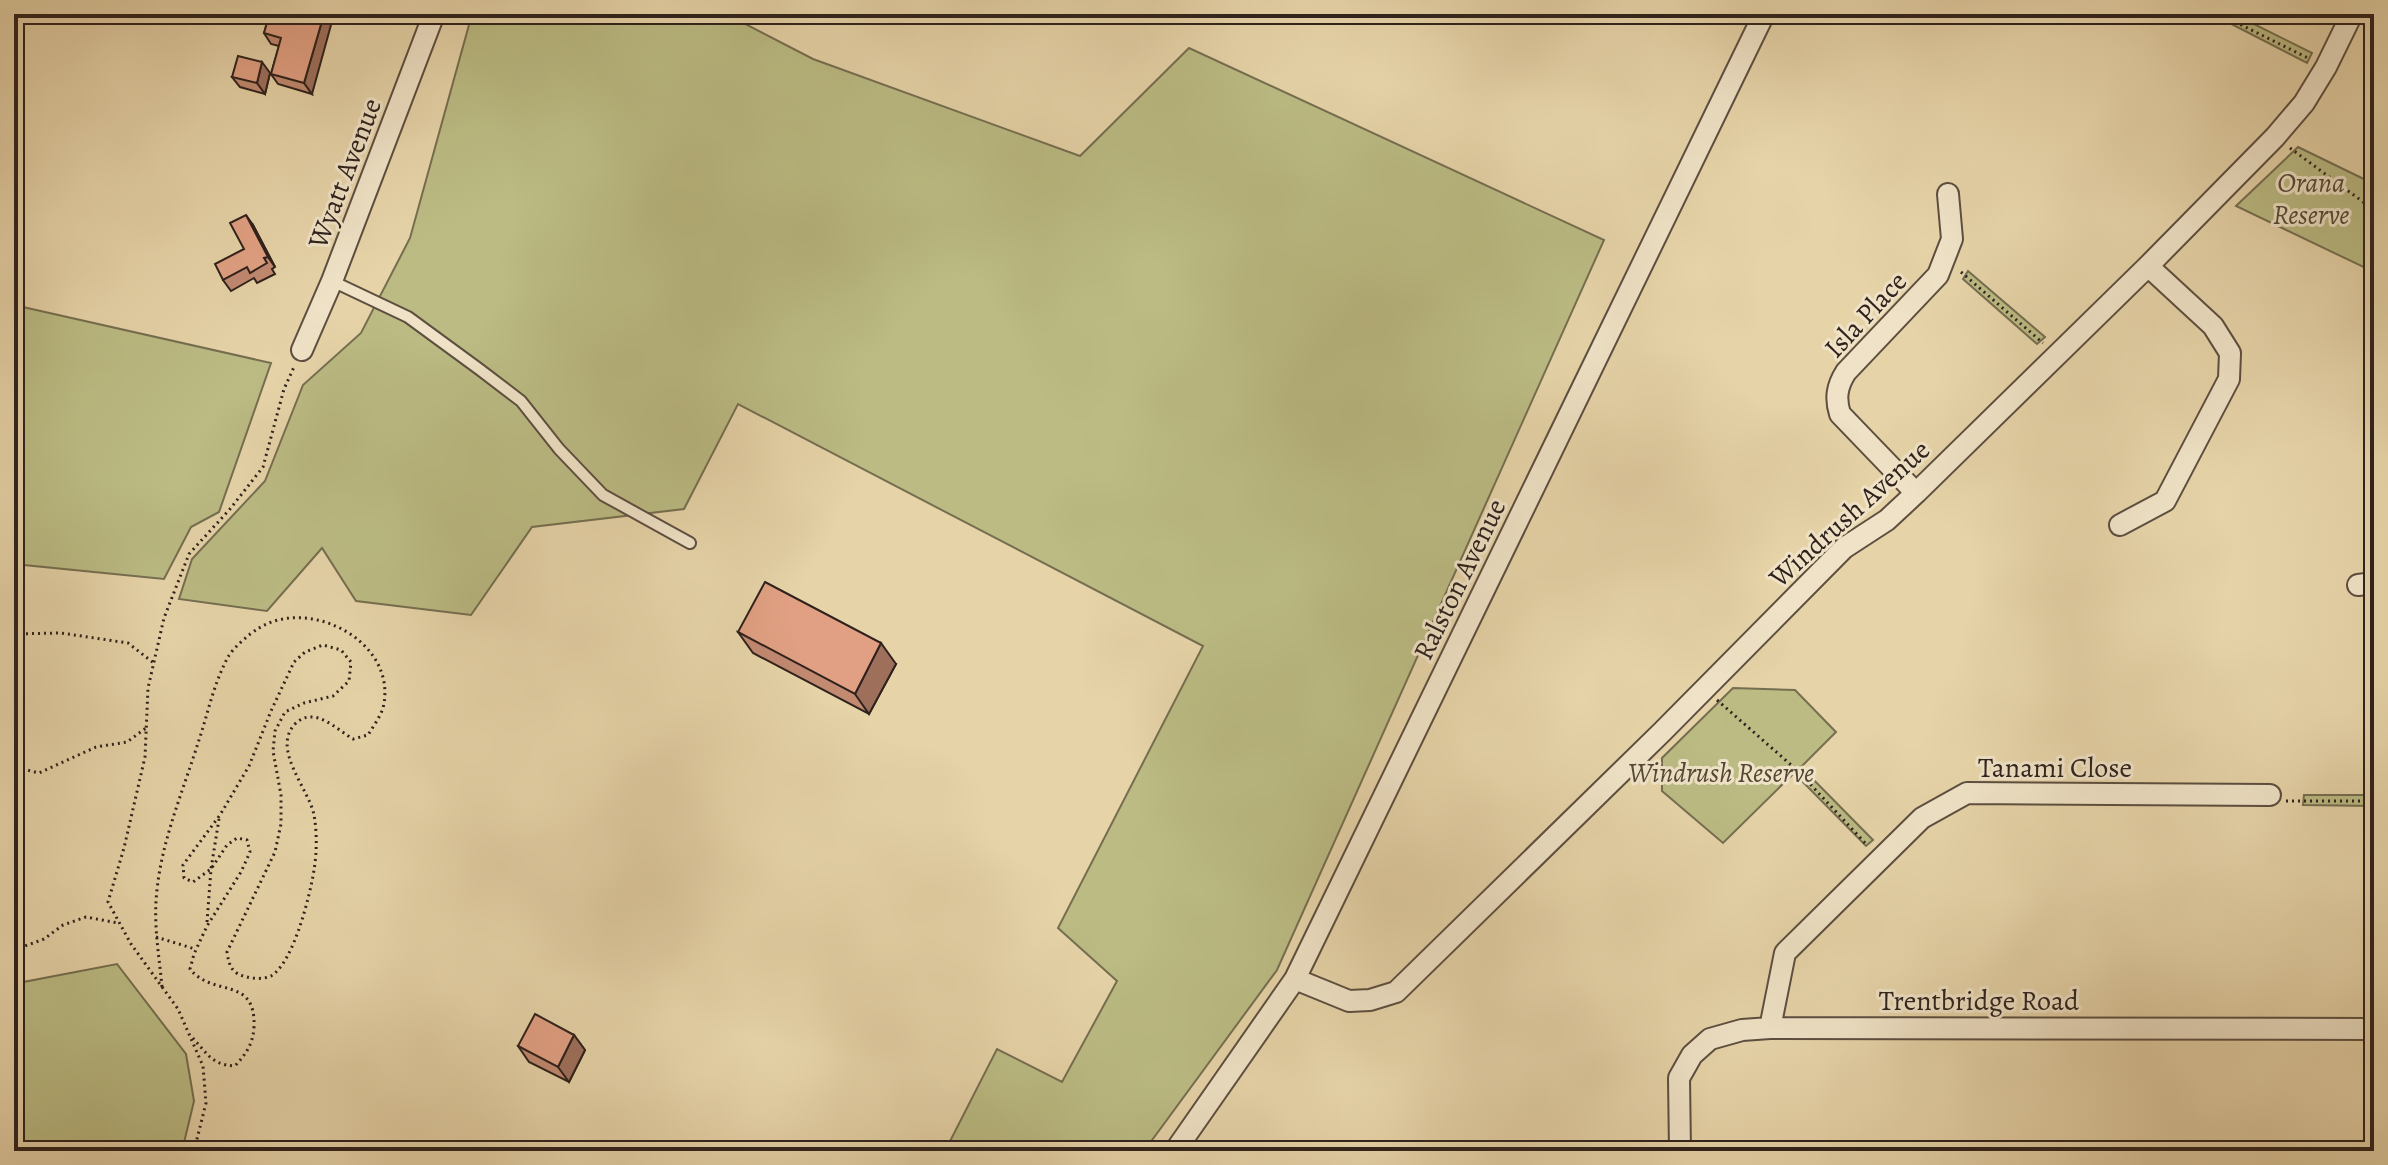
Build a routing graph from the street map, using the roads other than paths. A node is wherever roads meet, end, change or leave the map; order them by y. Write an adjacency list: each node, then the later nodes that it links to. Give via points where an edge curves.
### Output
1 (434, 14): 6 (street, Wyatt Avenue)
2 (1764, 14): 12 (street, Ralston Avenue)
3 (2352, 14): 5 (street, Windrush Avenue, via 2304,103)
4 (1948, 194): 8 (street, Isla Place, via 1952,239 1938,275 1846,372 1836,402 1840,414)
5 (2148, 266): 8 (street, Windrush Avenue); 9 (street, via 2213,326 2230,353 2229,379 2165,501)
6 (332, 281): 7 (street, Wyatt Avenue); 10 (lane, via 408,317 521,401 603,495)
7 (302, 350)
8 (1916, 493): 12 (street, Windrush Avenue, via 1844,548 1396,992 1349,1001)
9 (2120, 525)
10 (690, 543)
11 (2270, 795): 13 (street, Tanami Close, via 1967,793 1922,818 1785,953)
12 (1295, 979): 15 (street, Ralston Avenue)
13 (1770, 1028): 14 (street, Trentbridge Road); 16 (street, Trentbridge Road, via 1710,1039 1692,1055 1679,1078)
14 (2374, 1029)
15 (1175, 1151)
16 (1680, 1151)

